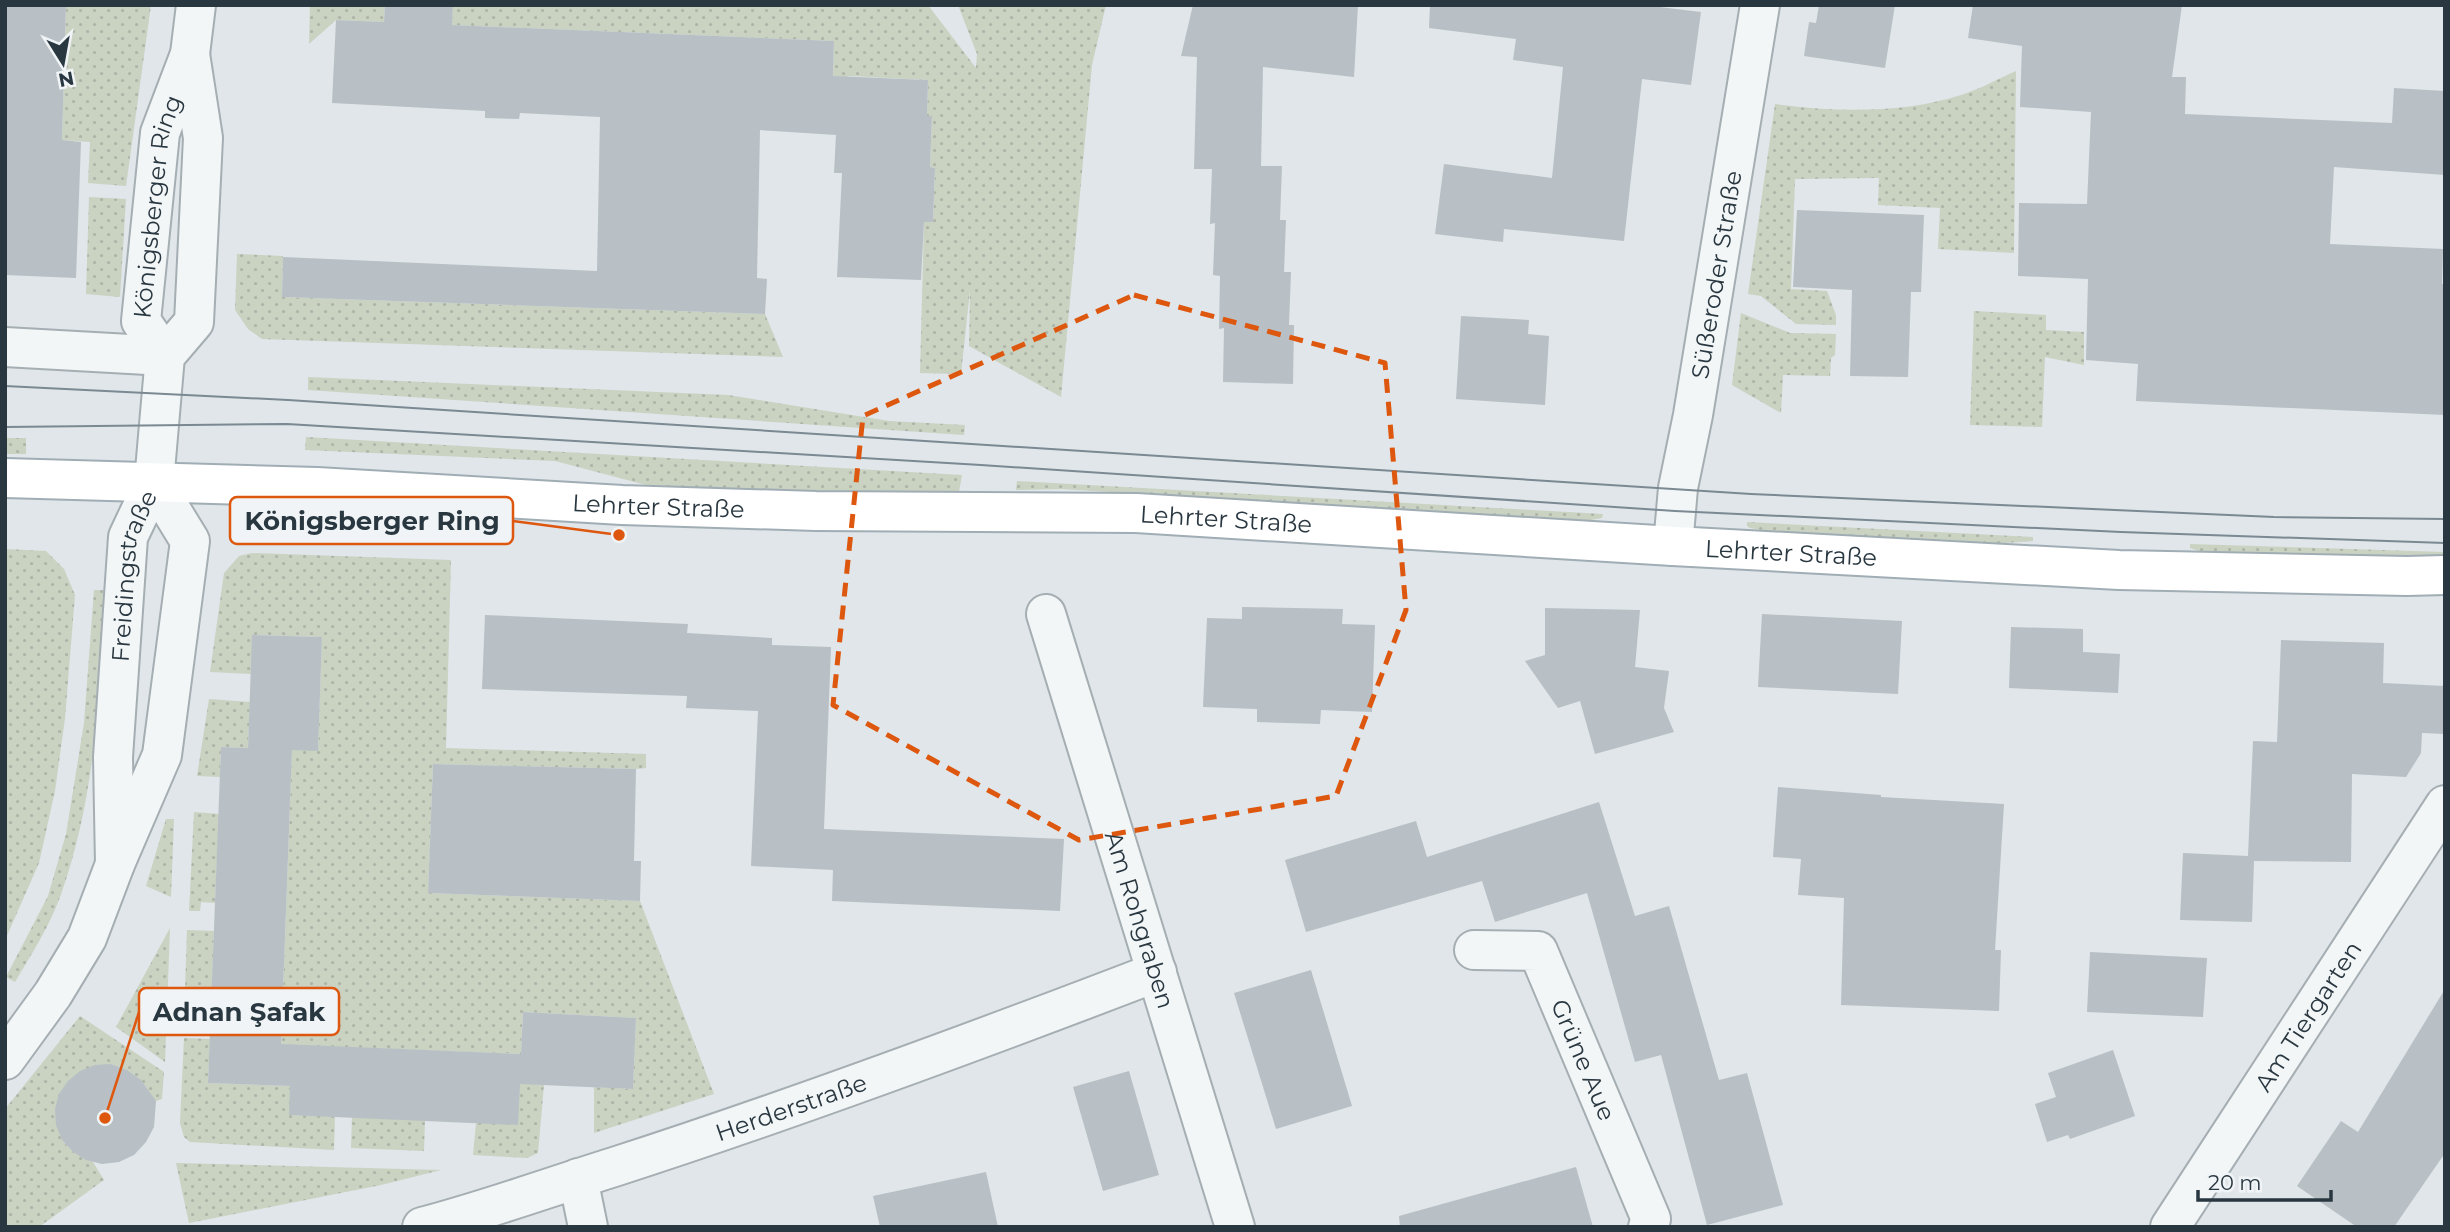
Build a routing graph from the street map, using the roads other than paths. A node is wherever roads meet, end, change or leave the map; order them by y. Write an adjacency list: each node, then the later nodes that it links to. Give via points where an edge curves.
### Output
1 (196, 5): 3 (street, Königsberger Ring)
2 (1760, 5): 8 (street, Süßeroder Straße)
3 (190, 54): 5 (street, Königsberger Ring, via 203,138 194,322); 5 (street, Königsberger Ring, via 160,133 141,321)
4 (5, 347): 5 (street)
5 (165, 356): 7 (street, Königsberger Ring)
6 (5, 478): 7 (main road, Lehrter Straße)
7 (154, 482): 8 (main road, Lehrter Straße, via 317,486 622,505 1136,513); 12 (street, Freidingstraße, via 128,537 113,757); 12 (street, Freidingstraße, via 190,541 162,755)
8 (1672, 546): 9 (main road, Lehrter Straße, via 2119,569)
9 (2445, 575)
10 (1046, 614): 14 (street, Am Rohgraben)
11 (2445, 805): 21 (street, Am Tiergarten)
12 (115, 864): 15 (street, Freidingstraße, via 87,938)
13 (1474, 950): 20 (street, Grüne Aue, via 1538,951 1651,1220)
14 (1157, 972): 16 (street, Herderstraße, via 732,1129); 19 (street, Am Rohgraben)
15 (5, 1060)
16 (578, 1178): 17 (street, Herderstraße); 18 (street)
17 (422, 1227)
18 (588, 1227)
19 (1235, 1227)
20 (1648, 1227)
21 (2170, 1227)

